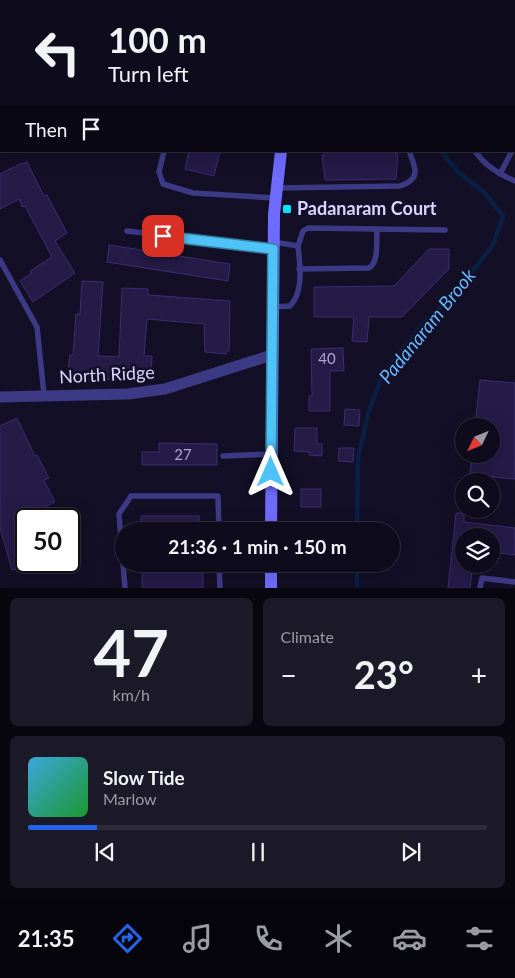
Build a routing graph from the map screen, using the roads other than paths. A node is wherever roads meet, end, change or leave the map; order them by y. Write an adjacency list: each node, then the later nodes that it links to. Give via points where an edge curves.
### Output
1 (164, 152): 8 (lane, via 159,172 163,184 193,193)
2 (281, 152): 8 (main road)
3 (409, 152): 8 (lane, via 416,174 413,180 400,186)
4 (476, 152): 6 (lane)
5 (511, 152): 6 (lane)
6 (500, 174): 7 (lane)
7 (515, 181)
8 (276, 193): 12 (main road)
9 (375, 229): 10 (lane); 13 (lane, via 308,228 302,231); 15 (lane, via 375,260 369,268)
10 (445, 230)
11 (127, 231): 12 (lane)
12 (273, 246): 13 (lane); 16 (main road)
13 (298, 246): 15 (lane)
14 (0, 260): 18 (lane, via 37,327)
15 (299, 269): 16 (lane, via 295,301 290,306)
16 (272, 307): 17 (main road)
17 (272, 355): 18 (street, North Ridge, via 165,389 128,394); 20 (main road)
18 (44, 395): 19 (street, North Ridge)
19 (0, 397)
20 (271, 454): 21 (lane); 24 (main road)
21 (223, 456)
22 (120, 522): 23 (lane, via 119,514 131,496 218,496)
23 (219, 522)
24 (271, 522)
25 (124, 572): 29 (lane)
26 (219, 572): 30 (lane)
27 (271, 572): 31 (main road)
28 (515, 582): 32 (lane, via 482,578)
29 (125, 588)
30 (220, 588)
31 (271, 588)
32 (480, 588)

